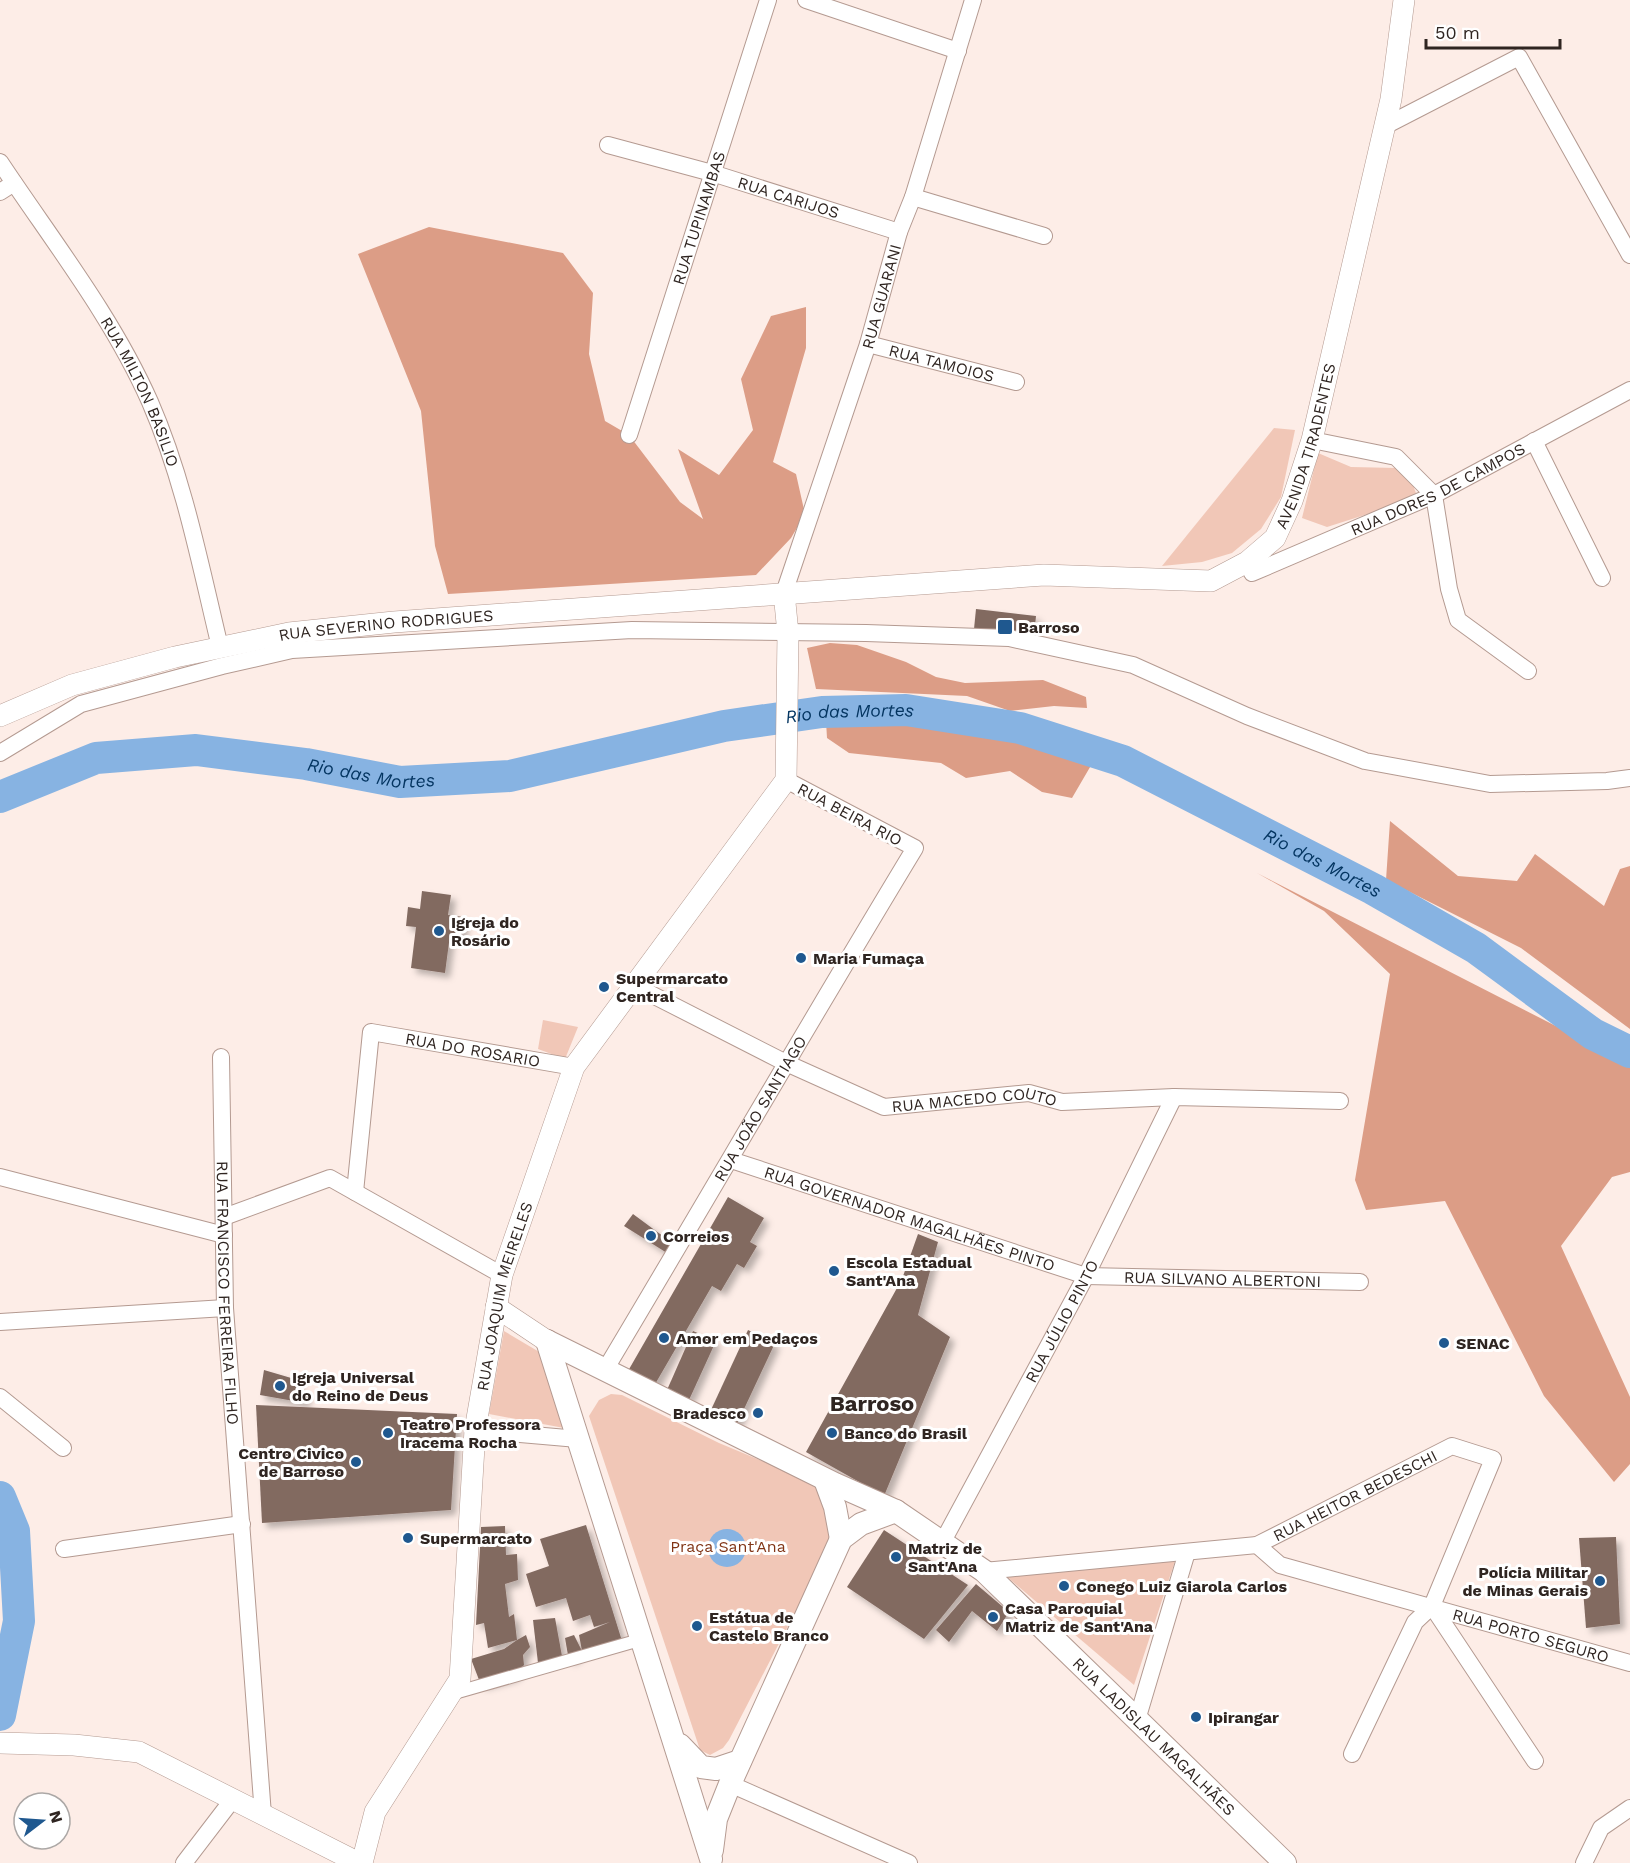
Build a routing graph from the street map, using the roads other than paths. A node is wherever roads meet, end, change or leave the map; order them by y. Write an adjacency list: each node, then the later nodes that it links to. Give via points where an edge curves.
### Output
1 (768, 0): 9 (street, RUA TUPINAMBAS)
2 (806, 0): 5 (street)
3 (973, 0): 5 (street, RUA GUARANI)
4 (1404, 0): 6 (street, AVENIDA TIRADENTES)
5 (958, 51): 11 (street, RUA GUARANI)
6 (1385, 126): 14 (street, via 1519,57); 19 (street, AVENIDA TIRADENTES)
7 (608, 145): 9 (street, RUA CARIJOS)
8 (0, 162): 10 (street, RUA MILTON BASILIO)
9 (712, 173): 12 (street, RUA CARIJOS); 18 (street, RUA TUPINAMBAS)
10 (7, 187): 26 (street, RUA MILTON BASILIO, via 110,327 150,401 182,486)
11 (913, 197): 12 (street, RUA GUARANI); 13 (street)
12 (899, 232): 15 (street, RUA GUARANI)
13 (1044, 236)
14 (1630, 255)
15 (868, 344): 16 (street, RUA TAMOIOS); 24 (street, RUA GUARANI)
16 (1016, 382)
17 (1630, 390): 20 (street, RUA DORES DE CAMPOS)
18 (629, 435)
19 (1312, 440): 21 (street, via 1396,457); 22 (street, AVENIDA TIRADENTES, via 1275,538)
20 (1534, 441): 21 (street, RUA DORES DE CAMPOS); 23 (street)
21 (1434, 495): 22 (street, RUA DORES DE CAMPOS, via 1252,573); 27 (street, via 1458,620)
22 (1247, 562): 24 (street, AVENIDA TIRADENTES, via 1210,581 1044,575)
23 (1602, 578)
24 (784, 593): 25 (street); 26 (street, RUA SEVERINO RODRIGUES, via 382,624 289,633)
25 (788, 633): 29 (street, via 632,630 292,650 81,704); 30 (street, via 1009,638 1133,665 1247,716 1365,761 1490,784); 31 (street)
26 (220, 647): 28 (street, RUA SEVERINO RODRIGUES, via 72,685)
27 (1528, 671)
28 (0, 716)
29 (0, 753)
30 (1630, 778)
31 (786, 780): 32 (street, RUA BEIRA RIO); 33 (street, RUA JOAQUIM MEIRELES)
32 (915, 848): 35 (street, RUA JOÃO SANTIAGO)
33 (635, 986): 35 (street, RUA MACEDO COUTO); 36 (street, RUA JOAQUIM MEIRELES)
34 (221, 1057): 42 (street, RUA FRANCISCO FERREIRA FILHO)
35 (784, 1062): 37 (street, RUA MACEDO COUTO, via 884,1107 1029,1093 1062,1102); 39 (street, RUA JOÃO SANTIAGO)
36 (574, 1067): 41 (street, RUA DO ROSARIO, via 371,1032); 44 (street, RUA JOAQUIM MEIRELES)
37 (1174, 1097): 38 (street, RUA MACEDO COUTO); 45 (street, RUA JÚLIO PINTO)
38 (1340, 1101)
39 (731, 1160): 45 (street, RUA GOVERNADOR MAGALHÃES PINTO); 51 (street, RUA JOÃO SANTIAGO)
40 (0, 1177): 43 (street)
41 (355, 1192): 42 (street, via 330,1178); 44 (street)
42 (224, 1217): 43 (street, RUA FRANCISCO FERREIRA FILHO)
43 (224, 1235): 48 (street, RUA FRANCISCO FERREIRA FILHO)
44 (502, 1275): 47 (street, RUA JOAQUIM MEIRELES)
45 (1086, 1276): 46 (street, RUA SILVANO ALBERTONI); 60 (street, RUA JÚLIO PINTO)
46 (1360, 1282)
47 (496, 1307): 50 (street, RUA LADISLAU MAGALHÃES); 53 (street, RUA JOAQUIM MEIRELES)
48 (225, 1308): 49 (street); 58 (street, RUA FRANCISCO FERREIRA FILHO)
49 (0, 1322)
50 (547, 1341): 51 (main road, RUA LADISLAU MAGALHÃES); 54 (main road)
51 (605, 1370): 56 (main road, RUA LADISLAU MAGALHÃES)
52 (0, 1397): 55 (street)
53 (475, 1430): 54 (street); 68 (street, RUA JOAQUIM MEIRELES, via 460,1678)
54 (578, 1439): 66 (main road)
55 (63, 1448)
56 (825, 1480): 57 (main road, RUA LADISLAU MAGALHÃES); 59 (main road, via 836,1507)
57 (896, 1511): 59 (main road, via 861,1524); 60 (main road, RUA LADISLAU MAGALHÃES)
58 (242, 1524): 62 (street); 78 (street, RUA FRANCISCO FERREIRA FILHO)
59 (842, 1539): 73 (main road)
60 (942, 1543): 64 (main road, RUA LADISLAU MAGALHÃES)
61 (1257, 1545): 63 (street); 65 (street, RUA PORTO SEGURO, via 1280,1565); 65 (street, RUA HEITOR BEDESCHI, via 1452,1446 1493,1459)
62 (64, 1549)
63 (1187, 1552): 64 (street); 69 (street)
64 (984, 1571): 69 (main road, RUA LADISLAU MAGALHÃES)
65 (1432, 1606): 67 (street, RUA PORTO SEGURO); 72 (street, via 1415,1622); 74 (street)
66 (643, 1639): 68 (street); 70 (main road)
67 (1630, 1663)
68 (450, 1694): 81 (street, RUA JOAQUIM MEIRELES, via 375,1812)
69 (1137, 1720): 83 (main road, RUA LADISLAU MAGALHÃES)
70 (675, 1739): 73 (main road, via 701,1767 716,1769); 79 (main road)
71 (0, 1743): 76 (street, via 139,1752)
72 (1352, 1754)
73 (741, 1761): 75 (main road)
74 (1535, 1761)
75 (730, 1784): 79 (main road, via 716,1819); 82 (street)
76 (233, 1799): 78 (street); 80 (street)
77 (1630, 1808): 84 (street, via 1601,1828)
78 (263, 1815): 81 (street)
79 (712, 1861)
80 (184, 1863)
81 (361, 1863)
82 (909, 1863)
83 (1285, 1863)
84 (1584, 1863)

